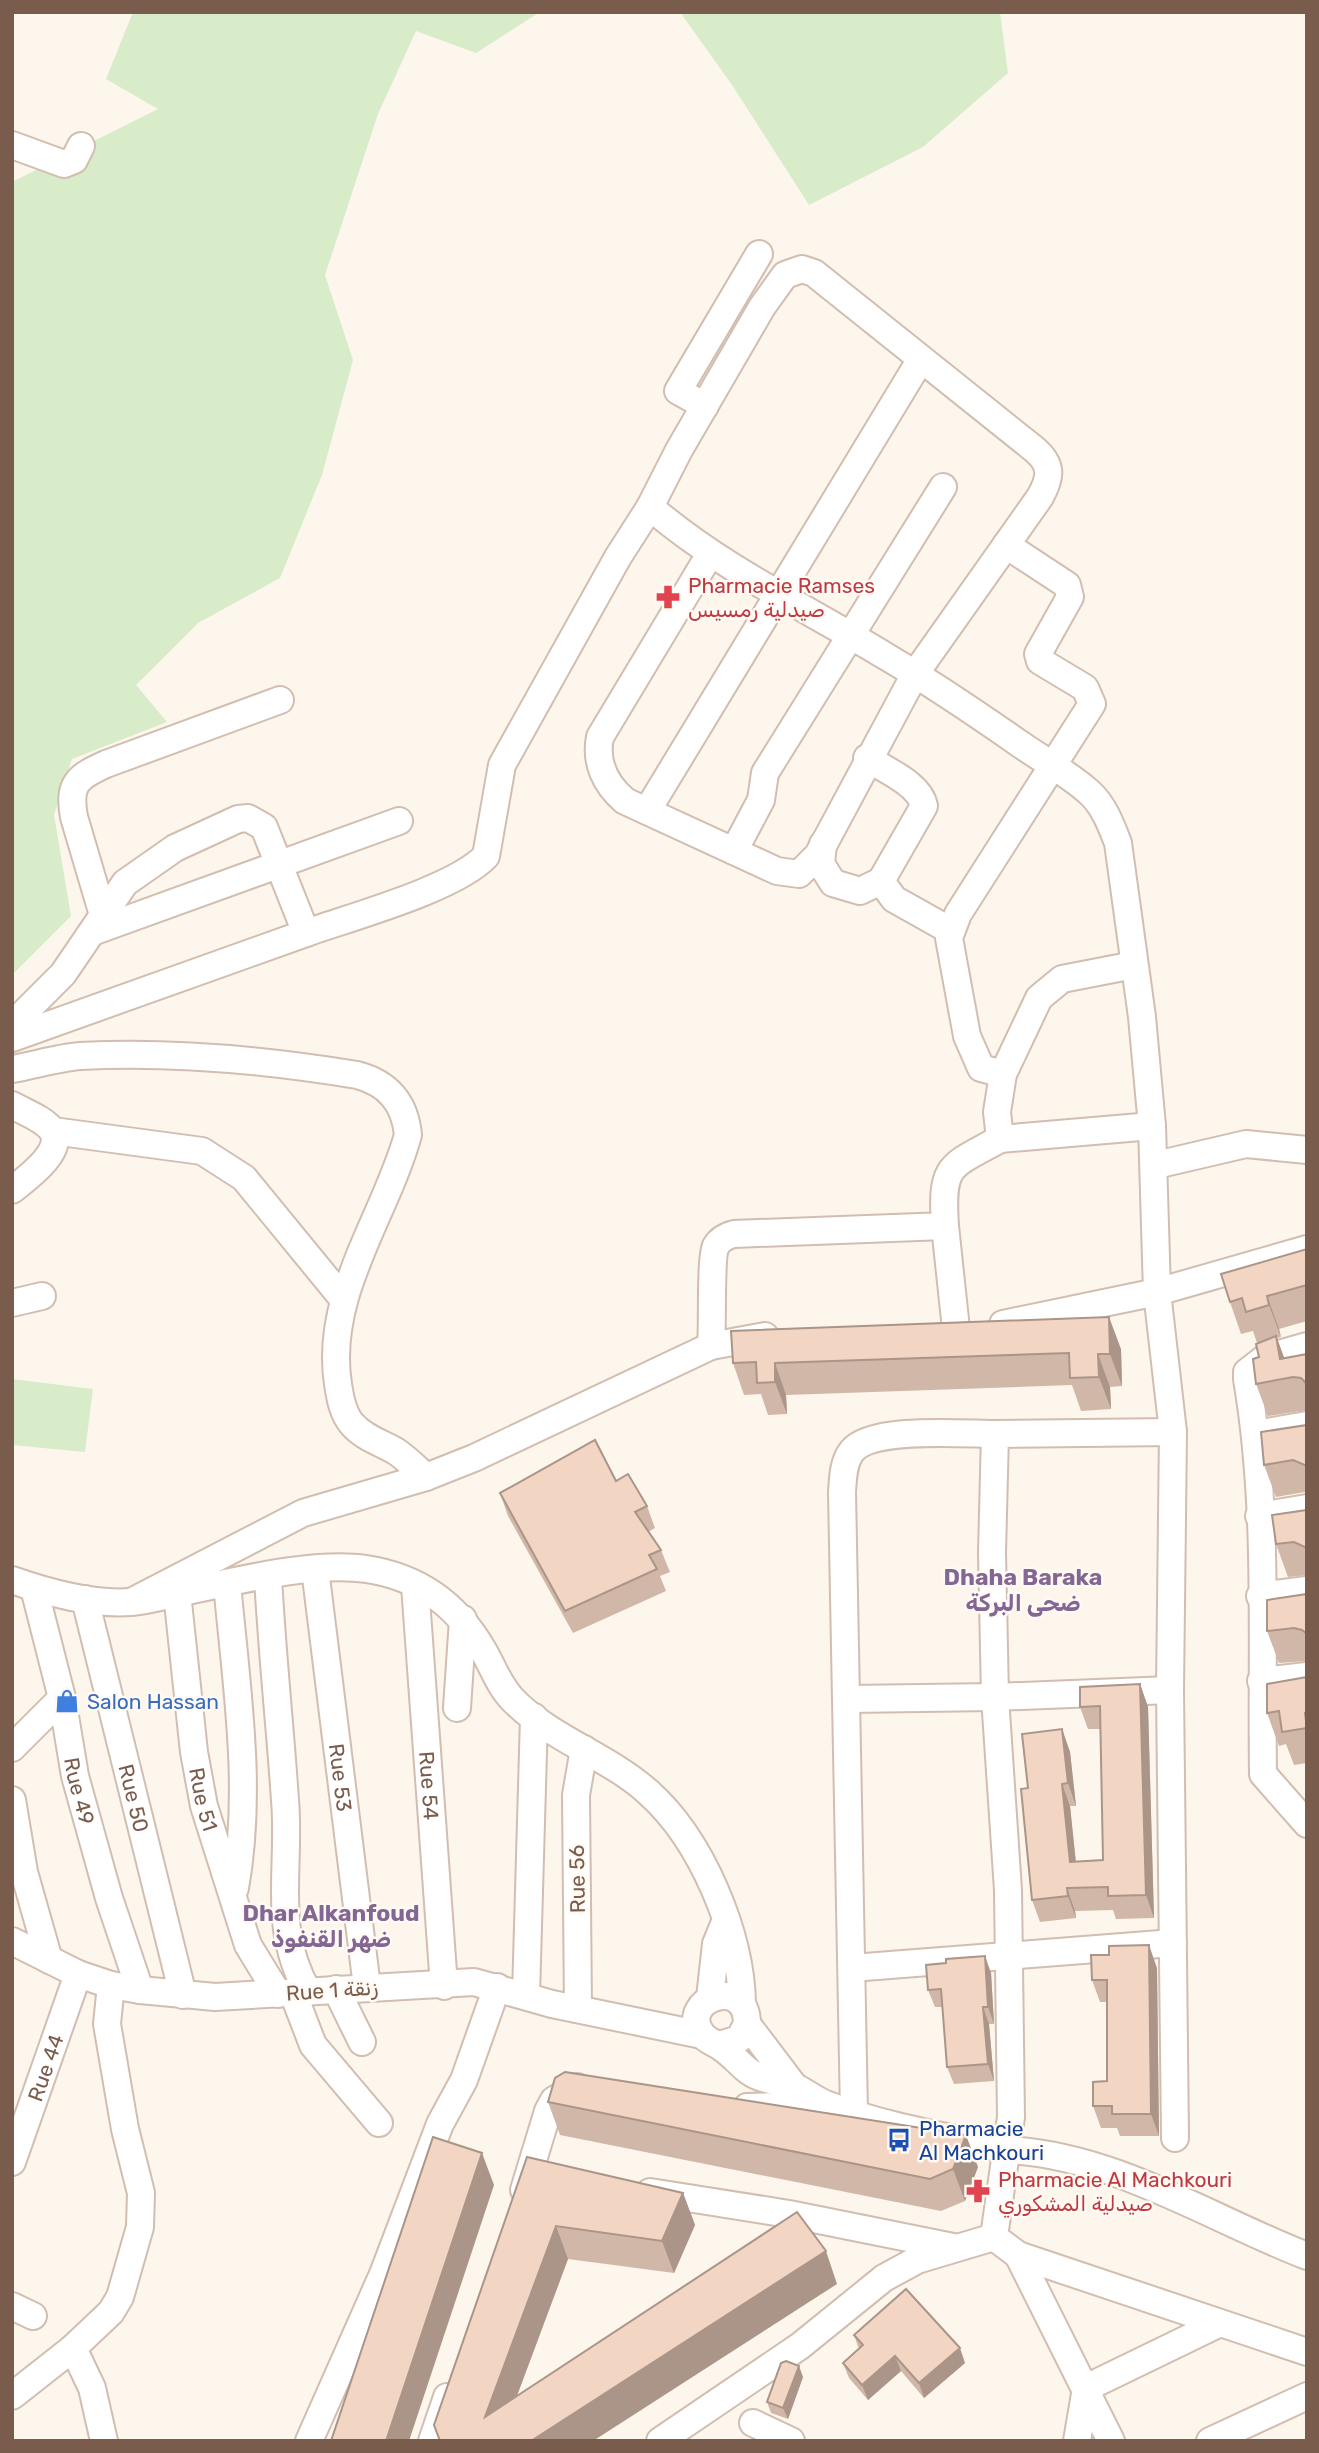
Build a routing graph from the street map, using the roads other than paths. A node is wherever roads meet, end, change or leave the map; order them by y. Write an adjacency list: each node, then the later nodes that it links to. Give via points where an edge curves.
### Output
1 (12, 145): 2 (street, via 64,164 74,160)
2 (81, 146)
3 (759, 254): 5 (street, via 678,391)
4 (921, 359): 5 (street, via 814,273 792,271 762,307); 8 (street, via 1046,459 1050,479); 10 (street)
5 (705, 406): 7 (street)
6 (943, 488): 11 (street)
7 (650, 507): 9 (street); 24 (street, via 502,765 486,856 427,889)
8 (1006, 545): 12 (street); 15 (street, via 1070,591 1038,654 1041,661 1085,688 1092,704)
9 (710, 554): 10 (street); 16 (street, via 600,737 597,751 603,773 616,793)
10 (777, 595): 11 (street); 16 (street)
11 (852, 637): 12 (street); 19 (street, via 765,773 761,800)
12 (915, 674): 14 (street); 15 (street)
13 (280, 700): 22 (street, via 106,764 78,780 72,809)
14 (867, 758): 18 (street); 21 (street, via 913,788 924,806)
15 (1051, 765): 23 (street); 25 (street, via 1091,794 1109,819 1118,843)
16 (647, 811): 19 (street)
17 (399, 821): 20 (street)
18 (823, 844): 19 (street, via 811,863 792,875); 21 (street, via 821,864 833,883 860,891)
19 (734, 851)
20 (279, 862): 22 (street); 22 (street, via 264,827 248,818 238,819 149,864 125,883); 24 (street)
21 (881, 881): 23 (street, via 894,898)
22 (99, 923): 26 (street, via 63,974)
23 (951, 931): 29 (street, via 968,1036 981,1068)
24 (306, 933): 27 (street)
25 (1134, 965): 29 (street, via 1051,985 1030,1015); 31 (street)
26 (12, 1024)
27 (12, 1038)
28 (12, 1069): 41 (street, via 80,1056 189,1056 290,1063 357,1075 381,1086 404,1108 408,1135)
29 (1003, 1074): 33 (street, via 997,1112)
30 (12, 1105): 32 (street)
31 (1152, 1126): 33 (street); 35 (street)
32 (53, 1131): 36 (street, via 54,1148); 41 (street, via 202,1151 244,1178)
33 (1000, 1139): 37 (street, via 950,1169 944,1180)
34 (1307, 1150): 35 (street, via 1246,1144)
35 (1156, 1165): 39 (street)
36 (12, 1190)
37 (945, 1226): 39 (street, via 944,1329 1027,1322); 44 (street, via 726,1236 713,1255)
38 (1307, 1249): 39 (street)
39 (1157, 1292): 47 (street)
40 (42, 1296): 42 (street)
41 (344, 1300): 50 (street, via 334,1344 343,1407 361,1432 397,1452)
42 (12, 1303)
43 (792, 1334): 44 (street)
44 (711, 1346): 50 (street, via 474,1458)
45 (1307, 1346): 49 (street, via 1265,1358 1247,1372)
46 (1307, 1425): 49 (street)
47 (1173, 1432): 48 (street); 66 (street)
48 (995, 1434): 67 (street); 69 (street, via 875,1437 853,1450 842,1492)
49 (1256, 1434): 52 (street)
50 (426, 1476): 62 (street, via 303,1513)
51 (1307, 1508): 52 (street)
52 (1259, 1516): 60 (street)
53 (315, 1569): 54 (street); 57 (street, via 365,1569); 86 (street, Rue 53)
54 (268, 1577): 55 (street); 90 (street, via 286,1802 285,1927)
55 (227, 1583): 59 (street); 76 (street, via 243,1765 242,1831)
56 (23, 1584): 61 (street); 68 (street, Rue 49)
57 (415, 1585): 63 (street, via 447,1603); 85 (street, Rue 54)
58 (1307, 1590): 60 (street)
59 (177, 1593): 62 (street); 76 (street, Rue 51, via 204,1806)
60 (1260, 1596): 65 (street)
61 (85, 1599): 62 (street); 91 (street, Rue 50)
62 (131, 1602)
63 (463, 1619): 70 (street); 71 (street, via 503,1689)
64 (1307, 1676): 65 (street)
65 (1261, 1681): 75 (street, via 1262,1774)
66 (1170, 1690): 67 (street); 78 (street)
67 (995, 1697): 69 (street); 80 (street)
68 (62, 1698): 72 (street); 89 (street, Rue 49, via 75,1776)
69 (848, 1699): 82 (street)
70 (457, 1708)
71 (534, 1717): 73 (street); 92 (street)
72 (12, 1748)
73 (584, 1749): 77 (street, via 648,1792 672,1818 696,1848); 93 (street, Rue 56, via 576,1795)
74 (12, 1800): 81 (street, via 24,1872)
75 (1307, 1824)
76 (234, 1894): 90 (street, Rue 51, via 248,1945)
77 (725, 1922): 94 (street, via 739,1965); 95 (street, via 716,1944)
78 (1173, 1943): 80 (street); 103 (street)
79 (13, 1945): 81 (street, Rue 1 زنقة)
80 (1010, 1958): 82 (street); 104 (street)
81 (49, 1960): 83 (street, Rue 1 زنقة)
82 (852, 1968): 101 (street)
83 (78, 1974): 84 (street, Rue 1 زنقة); 105 (street, Rue 44)
84 (111, 1985): 89 (street, Rue 1 زنقة); 115 (street, via 107,2024 141,2193 141,2221 116,2304)
85 (444, 1986): 86 (street, Rue 1 زنقة); 87 (street, Rue 1 زنقة, via 474,1982)
86 (367, 1987): 88 (street, Rue 1 زنقة)
87 (497, 1987): 92 (street, Rue 1 زنقة); 124 (street, via 464,2080 440,2124 383,2274)
88 (335, 1989): 90 (street, Rue 1 زنقة); 96 (street)
89 (140, 1990): 91 (street, Rue 1 زنقة)
90 (293, 1993): 91 (street, Rue 1 زنقة); 102 (street, via 313,2045)
91 (183, 1995)
92 (526, 1996): 93 (street, Rue 1 زنقة)
93 (578, 2008): 95 (street, Rue 1 زنقة, via 656,2026)
94 (744, 2014): 95 (street, via 739,2039); 95 (street, Rue 1 زنقة, via 732,1997 721,1995); 98 (street)
95 (707, 2023): 98 (street, via 761,2079)
96 (362, 2042)
97 (601, 2086): 106 (street, via 576,2087 554,2100)
98 (794, 2086): 100 (street)
99 (721, 2105): 100 (street)
100 (825, 2105): 101 (street)
101 (854, 2113): 104 (street)
102 (379, 2123)
103 (1175, 2138)
104 (1008, 2150): 110 (street); 113 (street, via 1032,2151 1124,2175)
105 (12, 2162)
106 (531, 2171): 107 (street); 109 (street)
107 (558, 2176)
108 (624, 2188): 111 (street, via 789,2214)
109 (517, 2208)
110 (993, 2237): 111 (street); 112 (street)
111 (958, 2248): 126 (street, via 917,2260 884,2278 800,2346)
112 (1018, 2255): 114 (street, via 1126,2288); 118 (street)
113 (1307, 2256)
114 (1218, 2324): 116 (street); 118 (street)
115 (73, 2348): 119 (street); 123 (street, via 92,2388)
116 (1307, 2352)
117 (455, 2375): 125 (street)
118 (1086, 2388): 127 (street); 128 (street)
119 (12, 2396)
120 (1307, 2396): 129 (street)
121 (753, 2423): 122 (street)
122 (785, 2439)
123 (104, 2441)
124 (309, 2441)
125 (432, 2441)
126 (660, 2441)
127 (1077, 2441)
128 (1111, 2441)
129 (1210, 2441)

